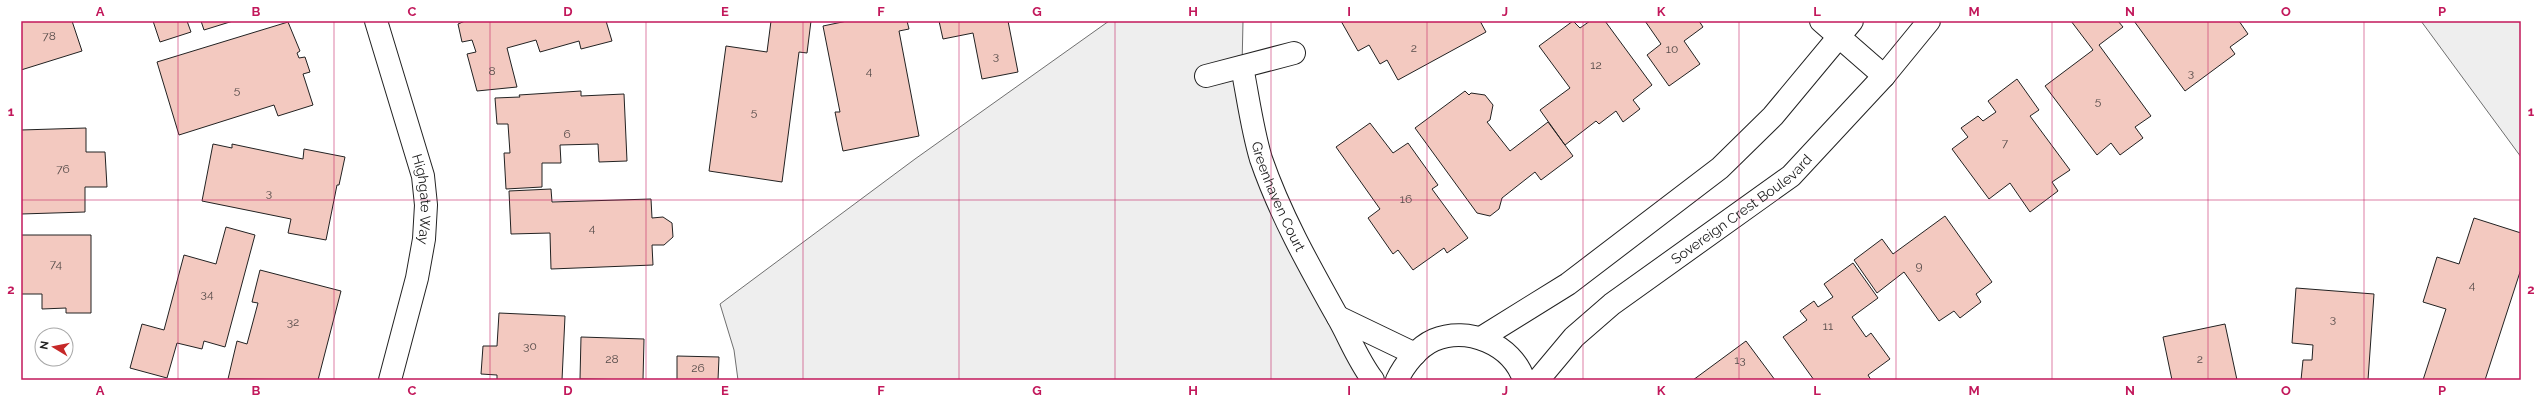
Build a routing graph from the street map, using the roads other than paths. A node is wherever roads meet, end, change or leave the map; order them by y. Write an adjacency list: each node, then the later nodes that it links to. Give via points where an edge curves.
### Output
1 (376, 21): 12 (street, Highgate Way, via 423,176 426,205 424,239 417,278)
2 (1821, 21): 4 (street)
3 (1929, 21): 8 (street, Sovereign Crest Boulevard)
4 (1845, 29): 8 (street); 10 (street, via 1773,116 1720,168 1568,284)
5 (1294, 53): 6 (street)
6 (1242, 67): 7 (street); 9 (street, Greenhaven Court, via 1262,158 1305,260)
7 (1206, 76)
8 (1884, 76): 16 (street, Sovereign Crest Boulevard, via 1791,176 1612,304 1574,337)
9 (1338, 317): 11 (street); 13 (street, Greenhaven Court, via 1360,364)
10 (1481, 338): 11 (street, via 1456,334 1433,340); 15 (street, via 1505,351)
11 (1415, 354): 14 (street)
12 (390, 380)
13 (1373, 380)
14 (1397, 380)
15 (1524, 380)
16 (1538, 380)

